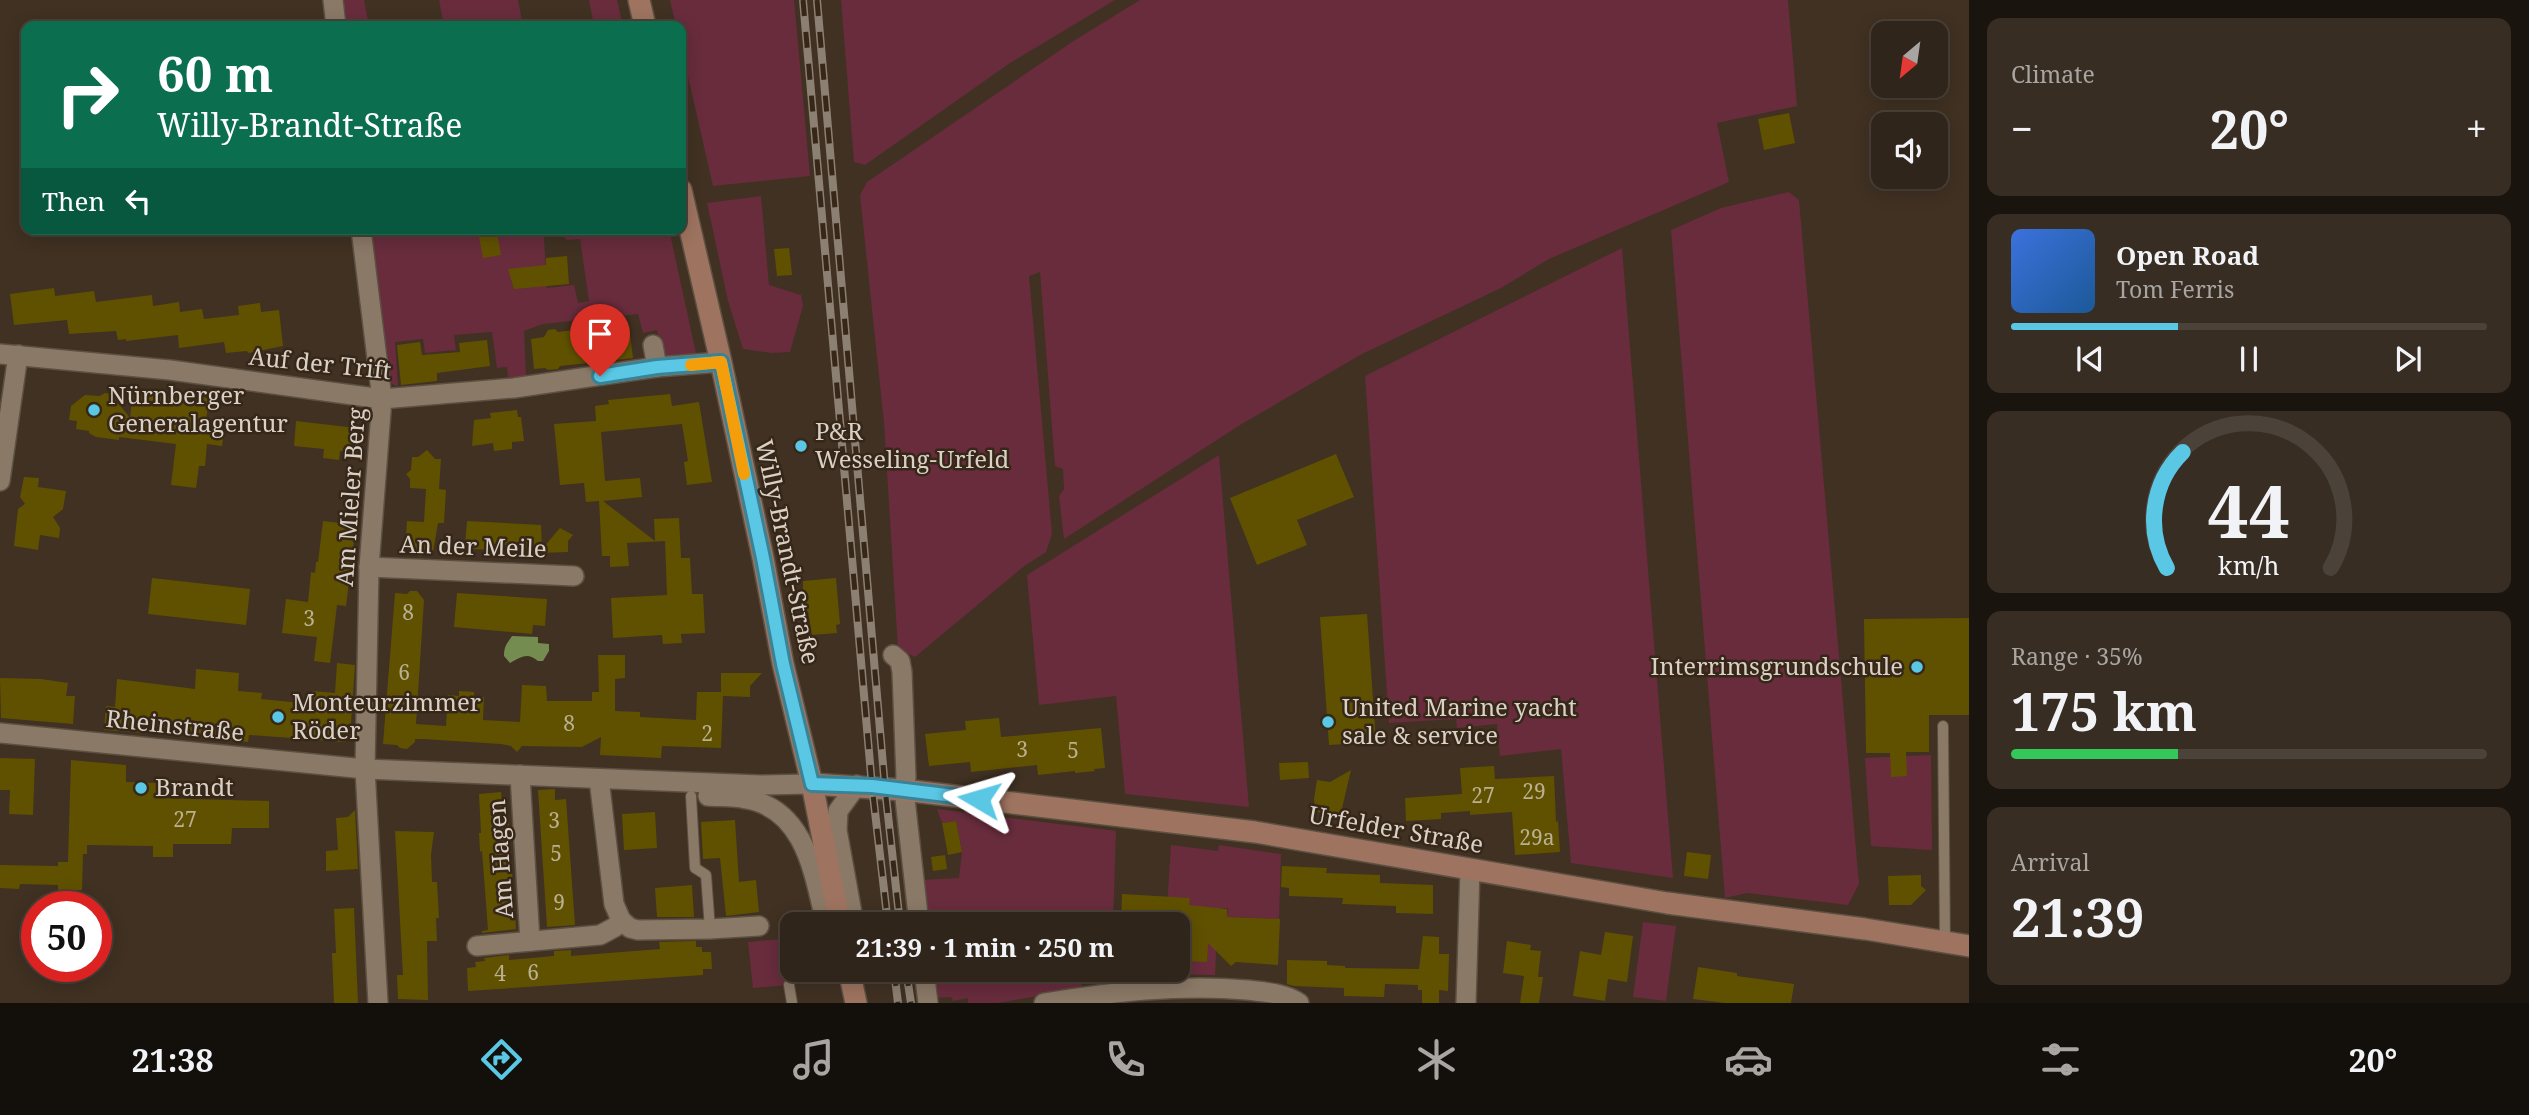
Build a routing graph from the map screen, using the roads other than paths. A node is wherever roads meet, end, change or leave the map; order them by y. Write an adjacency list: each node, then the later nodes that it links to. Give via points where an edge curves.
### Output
1 (333, 0): 3 (street)
2 (639, 0): 4 (main road)
3 (335, 21)
4 (644, 21)
5 (686, 212): 9 (main road, Willy-Brandt-Straße)
6 (362, 235): 11 (street, Am Mieler Berg)
7 (653, 345): 10 (street)
8 (9, 354): 11 (street, Auf der Trift); 12 (street, Auf der Trift)
9 (721, 362): 10 (street, Auf der Trift); 22 (main road, Willy-Brandt-Straße)
10 (657, 367): 11 (street, Auf der Trift, via 514,388)
11 (382, 399): 13 (street, Am Mieler Berg)
12 (0, 481)
13 (369, 567): 14 (street, An der Meile); 18 (street, Am Mieler Berg)
14 (574, 576)
15 (893, 654): 24 (street, via 902,672)
16 (1943, 726): 35 (lane)
17 (0, 733): 18 (street, Rheinstraße)
18 (365, 769): 19 (street, Rheinstraße); 41 (street, Am Mieler Berg)
19 (520, 775): 20 (street, Rheinstraße); 34 (street, Am Hagen)
20 (599, 779): 21 (street, Rheinstraße); 31 (street, via 614,904)
21 (639, 780): 22 (street, Rheinstraße); 25 (street, Rheinstraße)
22 (812, 784): 23 (main road, Urfelder Straße); 28 (main road, Willy-Brandt-Straße)
23 (857, 785): 24 (main road, Urfelder Straße); 29 (street, via 838,811 837,830)
24 (904, 790): 26 (main road, Urfelder Straße, via 1255,832); 30 (street)
25 (691, 796): 27 (street, Rheinstraße, via 745,798 781,814 801,836); 33 (lane, via 695,868 706,875)
26 (1470, 869): 35 (main road, Urfelder Straße, via 1667,903); 47 (street)
27 (822, 912)
28 (838, 912)
29 (852, 912)
30 (918, 912)
31 (621, 920): 33 (street, via 638,930); 34 (street, via 600,935)
32 (759, 926): 33 (street)
33 (710, 929)
34 (530, 941): 36 (street)
35 (1945, 941): 37 (main road, Urfelder Straße)
36 (477, 946)
37 (1969, 946)
38 (852, 982): 43 (main road)
39 (925, 982): 44 (street)
40 (789, 985): 42 (lane)
41 (378, 1003)
42 (792, 1003)
43 (856, 1003)
44 (928, 1003)
45 (1044, 1003): 46 (street, via 1109,993 1208,987 1270,992)
46 (1299, 1003)
47 (1466, 1003)

